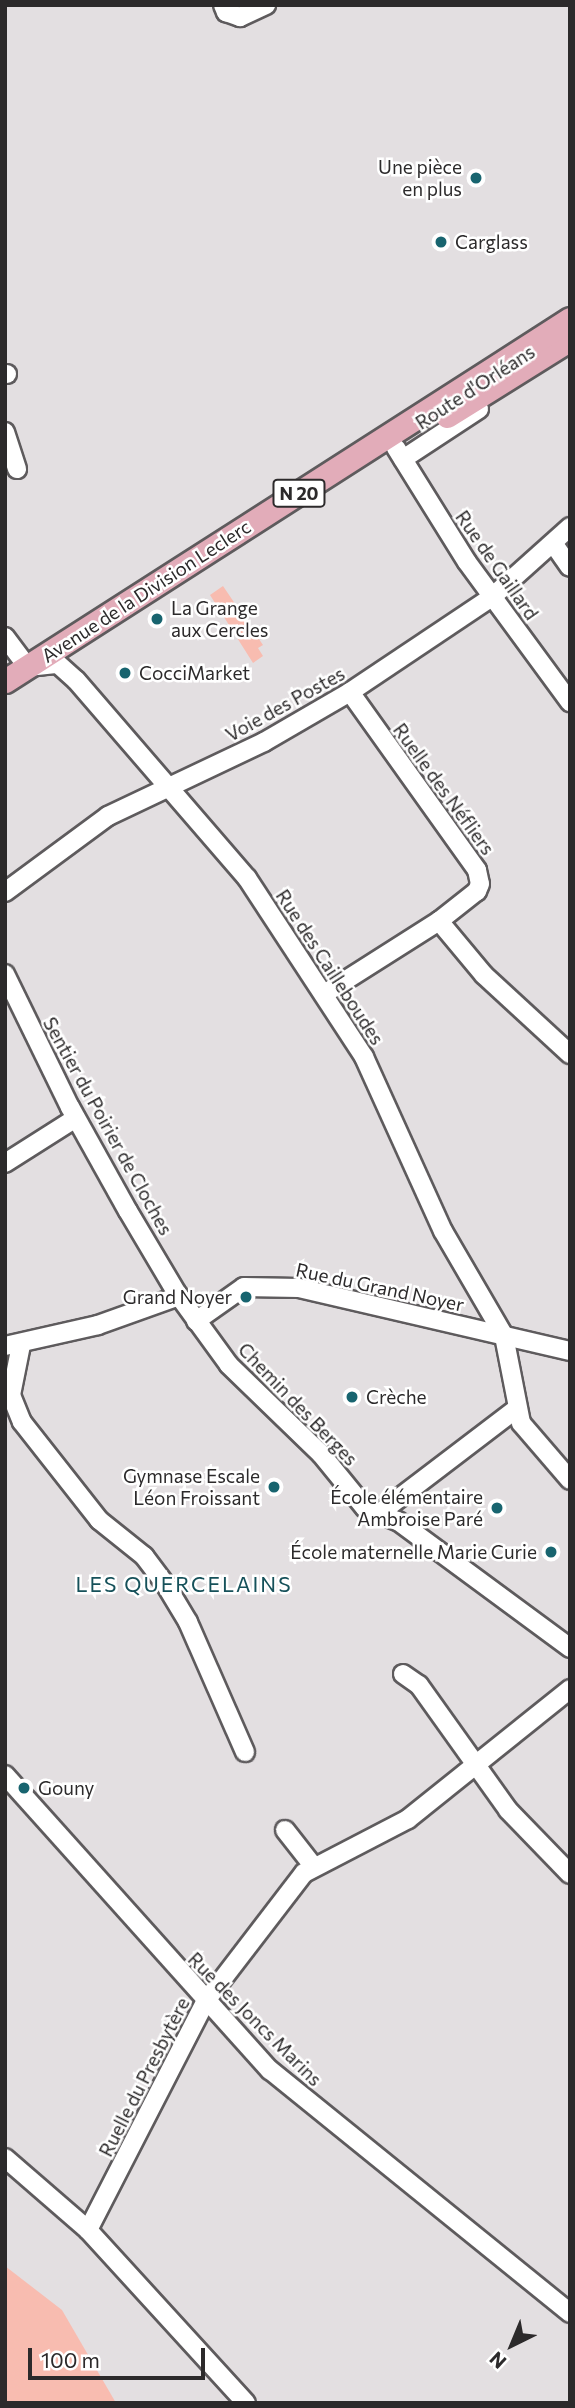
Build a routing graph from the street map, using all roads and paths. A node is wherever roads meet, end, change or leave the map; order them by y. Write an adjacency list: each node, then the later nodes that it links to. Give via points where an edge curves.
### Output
1 (223, 5): 2 (street, via 226,12 240,17)
2 (266, 5)
3 (570, 319): 15 (main road, Avenue de la Division Leclerc / N 20)
4 (570, 339): 7 (main road, Avenue de la Division Leclerc / N 20)
5 (570, 349): 7 (street, Route d'Orléans)
6 (5, 432): 8 (street)
7 (399, 454): 12 (street, Rue de Gaillard); 14 (main road, Avenue de la Division Leclerc / N 20)
8 (17, 469)
9 (570, 527): 10 (street, Voie des Postes)
10 (553, 543): 11 (street); 12 (street, Voie des Postes)
11 (570, 567)
12 (492, 597): 17 (street, Voie des Postes); 19 (street, Rue de Gaillard)
13 (5, 637): 15 (street)
14 (58, 664): 15 (street); 18 (main road, Avenue de la Division Leclerc / N 20); 20 (street, Rue des Cailleboudes)
15 (27, 667): 16 (main road, Avenue de la Division Leclerc / N 20)
16 (5, 681)
17 (350, 692): 20 (street, Voie des Postes, via 264,743); 22 (street, Ruelle des Néfliers, via 477,870 477,891)
18 (5, 698)
19 (570, 702)
20 (169, 788): 21 (street, Voie des Postes, via 80,833); 24 (street, Rue des Cailleboudes, via 247,877)
21 (5, 892)
22 (439, 921): 24 (street); 25 (street, via 484,975)
23 (5, 974): 26 (street, Sentier du Poirier de Cloches)
24 (324, 994): 29 (street, Rue des Cailleboudes, via 364,1057 443,1231)
25 (570, 1054)
26 (76, 1118): 27 (street); 28 (street, Sentier du Poirier de Cloches)
27 (5, 1163)
28 (179, 1296): 30 (street, Chemin des Berges); 33 (street, via 98,1325)
29 (493, 1315): 31 (street, Rue du Grand Noyer); 32 (street, Rue des Cailleboudes)
30 (196, 1321): 31 (street, Rue du Grand Noyer, via 238,1290 257,1286 324,1293); 37 (street, Chemin des Berges, via 229,1365 321,1454 365,1508)
31 (482, 1331): 32 (street, Rue du Grand Noyer)
32 (504, 1336): 34 (street, Rue du Grand Noyer); 35 (street, Rue des Cailleboudes)
33 (13, 1346): 41 (street, via 11,1395 22,1422 99,1520 144,1556 167,1587 188,1622)
34 (570, 1351)
35 (515, 1410): 36 (street); 37 (street)
36 (570, 1480)
37 (377, 1515): 38 (street, Chemin des Berges, via 398,1521)
38 (570, 1648)
39 (403, 1674): 42 (street, via 419,1685)
40 (570, 1689): 42 (street, Ruelle du Presbytère)
41 (245, 1752)
42 (474, 1767): 45 (street, Ruelle du Presbytère, via 408,1819); 46 (street)
43 (5, 1775): 47 (street, Rue des Joncs Marins)
44 (285, 1830): 45 (street)
45 (314, 1867): 47 (street, Ruelle du Presbytère, via 304,1873)
46 (570, 1874)
47 (205, 2002): 49 (street, Ruelle du Presbytère); 50 (street, Rue des Joncs Marins, via 288,2087)
48 (5, 2158): 49 (street)
49 (88, 2230): 51 (street)
50 (570, 2313)
51 (246, 2403)

